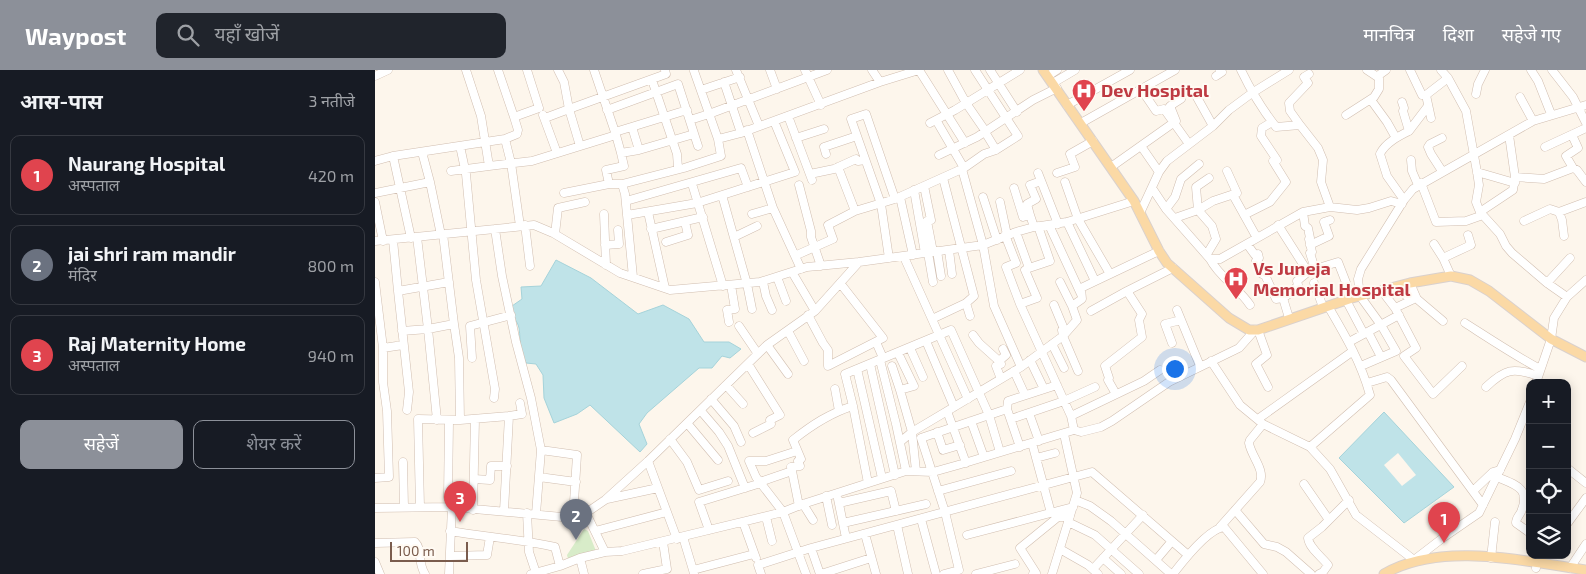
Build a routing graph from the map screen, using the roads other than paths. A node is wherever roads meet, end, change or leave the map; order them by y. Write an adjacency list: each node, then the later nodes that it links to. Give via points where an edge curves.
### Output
1 (388, 70): 33 (street)
2 (466, 70): 105 (street, via 481,116)
3 (498, 70): 72 (street)
4 (527, 70): 62 (street)
5 (559, 70): 63 (street)
6 (594, 70): 51 (street)
7 (665, 70): 37 (street, via 666,74)
8 (770, 70): 41 (street)
9 (827, 70): 30 (street)
10 (872, 70): 39 (street)
11 (919, 70): 39 (street); 69 (street)
12 (947, 70): 56 (street)
13 (975, 70): 44 (street)
14 (990, 70): 40 (street)
15 (1019, 70): 40 (street)
16 (1057, 70): 36 (street)
17 (1075, 70): 36 (street)
18 (1129, 70): 57 (street)
19 (1175, 70): 42 (street)
20 (1241, 70): 48 (street)
21 (1289, 70): 48 (street)
22 (1367, 70): 34 (street)
23 (1386, 70): 34 (street)
24 (1410, 70): 50 (street)
25 (1441, 70): 35 (street)
26 (1485, 70): 49 (street)
27 (1531, 70): 68 (street)
28 (1552, 70): 61 (street)
29 (694, 71): 43 (street)
30 (807, 73): 41 (street); 58 (street)
31 (738, 74): 38 (street); 53 (street)
32 (1309, 74): 84 (street, via 1304,77 1309,83 1289,103 1290,111)
33 (375, 76)
34 (1379, 78): 54 (street, via 1379,89)
35 (1448, 78): 60 (street, via 1426,95); 121 (street, via 1466,111)
36 (1050, 79): 57 (main road); 66 (street, via 1033,100)
37 (652, 80): 45 (street); 51 (street)
38 (724, 82): 43 (street); 59 (street)
39 (880, 82): 58 (street)
40 (999, 84): 44 (street); 66 (street)
41 (777, 89): 53 (street)
42 (1141, 89): 82 (street); 83 (street, via 1156,111 1164,109)
43 (701, 90): 67 (street)
44 (987, 90): 56 (street); 76 (street)
45 (656, 92): 64 (street); 65 (street, via 678,84); 73 (street)
46 (1194, 92): 86 (street)
47 (1178, 93): 83 (street, via 1181,99 1170,106)
48 (1252, 93): 80 (street); 86 (street)
49 (1476, 94)
50 (1422, 95)
51 (603, 97): 63 (street); 64 (street)
52 (1520, 97): 79 (street)
53 (748, 99): 59 (street); 85 (street)
54 (1371, 100): 70 (street); 99 (street)
55 (1402, 102): 90 (street)
56 (966, 103): 69 (street); 92 (street)
57 (1067, 104): 82 (main road)
58 (821, 105): 71 (street)
59 (732, 106): 67 (street); 91 (street)
60 (1428, 106): 75 (street); 90 (street)
61 (1582, 106): 68 (street); 81 (street)
62 (539, 108): 72 (street); 74 (street)
63 (569, 109): 74 (street); 109 (street)
64 (607, 110): 93 (street)
65 (687, 110): 73 (street); 77 (street)
66 (1017, 112): 76 (street)
67 (709, 114): 77 (street); 102 (street)
68 (1551, 114): 79 (street)
69 (946, 115): 106 (street); 113 (street, via 933,121)
70 (1347, 115)
71 (788, 116): 78 (street); 98 (street)
72 (514, 117): 101 (street, via 517,134)
73 (664, 117): 87 (street); 103 (street)
74 (545, 118): 117 (street)
75 (1431, 118)
76 (1007, 119): 92 (street); 115 (street, via 1017,136)
77 (690, 120): 94 (street)
78 (774, 121): 85 (street); 145 (street, via 795,172)
79 (1533, 121): 95 (street)
80 (1272, 122): 84 (street, via 1281,128); 188 (street, via 1262,128 1261,136 1277,160 1273,161 1286,182 1273,200)
81 (1586, 122)
82 (1081, 123): 104 (main road)
83 (1174, 123): 107 (street); 111 (street)
84 (1300, 125): 174 (street, via 1323,160 1321,182)
85 (759, 126): 91 (street)
86 (1213, 126): 107 (street)
87 (632, 127): 93 (street); 114 (street)
88 (1586, 128): 96 (street)
89 (824, 129): 98 (street)
90 (1409, 131): 99 (street)
91 (744, 132): 102 (street); 145 (street)
92 (986, 132): 106 (street); 115 (street)
93 (615, 133): 109 (street); 118 (street)
94 (695, 134): 103 (street); 110 (street)
95 (1509, 135): 121 (street); 143 (street)
96 (1572, 135): 112 (street); 132 (street, via 1578,148 1566,156)
97 (857, 136): 119 (street, via 824,147); 123 (street); 164 (street, via 851,119 866,114)
98 (796, 138): 129 (street, via 811,177)
99 (1396, 138): 170 (street, via 1380,154 1387,176)
100 (1442, 138): 137 (street, via 1429,147)
101 (505, 139): 105 (street); 126 (street)
102 (718, 139): 131 (street, via 721,156)
103 (672, 140): 114 (street); 131 (street)
104 (1093, 141): 130 (main road); 140 (street, via 1070,154 1075,167)
105 (485, 142): 108 (street); 128 (street)
106 (965, 143): 113 (street)
107 (1189, 144): 138 (street, via 1167,161)
108 (460, 146): 116 (street); 134 (street)
109 (581, 146): 117 (street)
110 (699, 146)
111 (1141, 146): 130 (street); 138 (street)
112 (1545, 146)
113 (953, 149): 120 (street); 133 (street)
114 (639, 150): 118 (street)
115 (996, 150): 133 (street, via 984,154)
116 (422, 152): 122 (street); 144 (street)
117 (557, 153): 126 (street, via 533,161)
118 (621, 153): 148 (street, via 624,166 606,170)
119 (826, 154)
120 (939, 155)
121 (1473, 155): 137 (street); 139 (street)
122 (393, 156): 125 (street); 155 (street)
123 (865, 160): 129 (street, via 857,159); 173 (street)
124 (1411, 160): 150 (street, via 1412,171)
125 (375, 161)
126 (511, 163): 128 (street); 199 (street)
127 (1199, 164): 176 (street, via 1181,179 1175,197)
128 (489, 166): 134 (street)
129 (838, 167): 178 (street)
130 (1111, 167): 166 (main road)
131 (678, 168): 149 (street)
132 (1573, 168): 143 (street, via 1545,179); 147 (street)
133 (963, 169): 141 (street); 222 (street)
134 (465, 170): 135 (street); 205 (street)
135 (451, 171)
136 (1227, 171): 162 (street, via 1237,193)
137 (1443, 171): 150 (street)
138 (1159, 172): 157 (street)
139 (1477, 172): 143 (street); 183 (street, via 1476,202)
140 (1057, 173)
141 (943, 178): 152 (street); 225 (street)
142 (1209, 178): 177 (street, via 1196,187)
143 (1515, 180): 183 (street, via 1509,194)
144 (430, 182): 155 (street); 207 (street)
145 (765, 182): 154 (street); 175 (street)
146 (1065, 182): 190 (street)
147 (1586, 182)
148 (609, 184): 149 (street); 160 (street)
149 (623, 184): 165 (street)
150 (1420, 184): 170 (street); 183 (street, via 1436,222 1467,221)
151 (799, 185): 224 (street)
152 (924, 186): 158 (street); 228 (street, via 931,220 927,221)
153 (693, 187): 172 (street)
154 (748, 187): 161 (street); 165 (street, via 741,168)
155 (400, 188): 159 (street); 212 (street)
156 (1014, 188): 187 (street, via 1023,217)
157 (1152, 188): 176 (street); 182 (street)
158 (913, 190): 164 (street); 228 (street)
159 (375, 193)
160 (564, 193)
161 (722, 195): 172 (street); 213 (street)
162 (1233, 195): 177 (street); 188 (street)
163 (983, 197): 216 (street)
164 (898, 198): 173 (street); 230 (street)
165 (626, 201): 186 (street)
166 (1133, 201): 182 (main road); 190 (street)
167 (375, 202): 217 (street)
168 (585, 202): 208 (street, via 558,208)
169 (1000, 202): 209 (street)
170 (1403, 202): 174 (street, via 1391,200 1357,210); 272 (street, via 1361,268)
171 (1586, 202): 181 (street)
172 (697, 203): 179 (street); 189 (street)
173 (881, 204): 178 (street); 233 (street)
174 (1330, 207): 180 (street)
175 (773, 208): 185 (street); 242 (street)
176 (1166, 209): 191 (street)
177 (1198, 210): 191 (street); 232 (street, via 1211,226 1216,239)
178 (855, 211): 224 (street, via 828,226 833,240)
179 (648, 212): 186 (street); 203 (street)
180 (1303, 212): 198 (street); 223 (street)
181 (1559, 212): 193 (street, via 1550,209); 211 (street)
182 (1139, 213): 227 (main road)
183 (1481, 213): 260 (street, via 1506,246)
184 (604, 214): 221 (street)
185 (752, 214)
186 (627, 215): 248 (street)
187 (1030, 215): 196 (street, via 1027,204 1036,199 1030,185 1040,177); 201 (street)
188 (1244, 215): 214 (street)
189 (703, 218): 194 (street); 262 (street)
190 (1078, 218): 195 (street); 245 (street)
191 (1175, 218): 232 (street)
192 (1330, 220): 223 (street, via 1324,222 1329,236)
193 (1524, 221)
194 (685, 222): 203 (street); 218 (street, via 688,236)
195 (1067, 222): 196 (street); 251 (street)
196 (1058, 224): 197 (street)
197 (1049, 225): 201 (street); 269 (street)
198 (1278, 225): 214 (street); 271 (street, via 1308,272)
199 (523, 226): 202 (street); 208 (street, via 533,224); 238 (street)
200 (757, 226): 213 (street)
201 (1036, 227): 206 (street); 240 (street, via 1051,261)
202 (495, 229): 205 (street); 286 (street)
203 (651, 229): 265 (street)
204 (618, 230): 221 (street, via 619,244)
205 (473, 231): 207 (street); 292 (street)
206 (1016, 232): 209 (street); 240 (street)
207 (442, 234): 212 (street); 253 (street)
208 (555, 234): 237 (street)
209 (1006, 235): 216 (street); 275 (street, via 1016,263 1006,267)
210 (1468, 235): 234 (street, via 1471,245)
211 (1564, 236)
212 (414, 237): 215 (street); 263 (street)
213 (734, 237): 261 (street)
214 (1257, 238): 219 (street)
215 (393, 240): 217 (street); 266 (street)
216 (997, 240): 222 (street)
217 (379, 241)
218 (665, 242)
219 (1247, 244): 232 (street, via 1220,259); 271 (street, via 1255,256 1258,254 1256,261 1276,299)
220 (1434, 244): 234 (street)
221 (605, 245): 237 (street)
222 (983, 245): 225 (street); 337 (street, via 994,306)
223 (1310, 245): 272 (street, via 1315,269 1338,262)
224 (815, 247): 229 (street); 239 (street)
225 (962, 248): 226 (street); 274 (street, via 974,296)
226 (949, 250): 228 (street); 244 (street)
227 (1159, 251): 241 (main road); 245 (street)
228 (931, 252): 230 (street); 246 (street); 255 (street)
229 (799, 254)
230 (913, 255): 231 (street)
231 (904, 257): 233 (street); 289 (street)
232 (1209, 257): 277 (street)
233 (889, 258): 236 (street)
234 (1443, 258): 247 (street)
235 (1570, 258): 260 (street)
236 (859, 262): 239 (street); 257 (street)
237 (606, 265): 248 (street)
238 (530, 266)
239 (821, 266): 242 (street)
240 (1029, 268): 275 (street, via 1025,270 1037,298)
241 (1173, 268): 267 (street); 299 (main road, via 1229,318 1249,330)
242 (801, 269): 243 (street)
243 (792, 272): 249 (street); 285 (street)
244 (953, 274)
245 (1110, 274): 251 (street)
246 (941, 276)
247 (1451, 276): 259 (main road); 306 (main road, via 1470,280 1489,291)
248 (633, 277): 265 (street)
249 (777, 277): 254 (street); 273 (street)
250 (1586, 280): 270 (street)
251 (1095, 281): 269 (street, via 1081,288)
252 (375, 282): 314 (street)
253 (449, 282): 263 (street); 295 (street)
254 (763, 282): 261 (street); 281 (street)
255 (933, 282)
256 (1060, 282): 278 (street)
257 (840, 283): 285 (street); 308 (street, via 883,338)
258 (1314, 283): 279 (street)
259 (1410, 283): 264 (main road); 291 (street, via 1417,298)
260 (1547, 283): 270 (street)
261 (747, 284): 262 (street); 280 (street)
262 (727, 285): 265 (street); 293 (street, via 735,309 727,310)
263 (423, 287): 266 (street); 298 (street)
264 (1395, 287): 268 (main road); 284 (street, via 1412,300)
265 (665, 288)
266 (398, 291): 300 (street)
267 (1127, 291): 283 (street); 355 (street, via 1142,314 1139,320 1142,337 1105,366)
268 (1382, 291): 272 (main road); 284 (street)
269 (1082, 296): 278 (street)
270 (1567, 297): 306 (street, via 1554,318)
271 (1283, 298): 288 (street)
272 (1353, 298): 279 (main road); 296 (street); 302 (street)
273 (786, 301)
274 (965, 303): 287 (street); 289 (street)
275 (1020, 304): 318 (street)
276 (1054, 305): 305 (street, via 1064,329)
277 (1249, 305)
278 (1071, 306): 305 (street, via 1077,320)
279 (1326, 306): 288 (main road); 309 (street)
280 (751, 309)
281 (772, 310)
282 (1177, 310): 290 (street)
283 (1091, 311)
284 (1397, 311): 296 (street); 334 (street, via 1417,348 1404,356 1433,394)
285 (812, 313): 301 (street); 308 (street, via 828,350 828,366)
286 (511, 315): 292 (street); 395 (street)
287 (970, 316)
288 (1289, 318): 299 (main road)
289 (931, 320): 303 (street)
290 (1181, 320): 310 (street, via 1165,324); 332 (street)
291 (1443, 321)
292 (483, 322): 323 (street, via 470,326); 357 (street)
293 (729, 322)
294 (1465, 323): 341 (street, via 1491,338)
295 (454, 324): 298 (street); 377 (street, via 459,358)
296 (1381, 325): 302 (street); 321 (street, via 1396,351)
297 (739, 326): 320 (street)
298 (428, 329): 300 (street); 376 (street)
299 (1256, 330): 328 (street, via 1239,348); 349 (street, via 1267,355 1256,364)
300 (402, 331): 312 (street)
301 (787, 331): 313 (street); 326 (street)
302 (1366, 333): 309 (street); 321 (street)
303 (938, 334): 307 (street); 354 (street, via 951,330); 359 (street)
304 (973, 335): 327 (street)
305 (1063, 336): 311 (street); 339 (street)
306 (1551, 339): 322 (main road); 341 (street)
307 (926, 341): 315 (street); 364 (street)
308 (876, 342): 324 (street)
309 (1349, 342): 317 (street)
310 (1172, 343)
311 (1051, 344): 318 (street); 335 (street)
312 (403, 345): 314 (street); 366 (street, via 409,392)
313 (767, 346): 320 (street); 340 (street)
314 (383, 348): 344 (street)
315 (910, 348): 319 (street); 342 (street)
316 (1003, 349): 327 (street, via 1006,355)
317 (1353, 351): 333 (street); 380 (street)
318 (1042, 352): 325 (street); 347 (street)
319 (899, 353): 324 (street); 353 (street, via 913,386)
320 (758, 354): 329 (street)
321 (1381, 357): 333 (street)
322 (1586, 357)
323 (471, 358)
324 (881, 359): 330 (street); 390 (street)
325 (1030, 360): 337 (street); 352 (street)
326 (804, 361)
327 (999, 361): 343 (street, via 1001,364 996,366)
328 (1211, 361): 332 (street); 380 (street, via 1240,404)
329 (748, 364): 346 (street); 386 (street, via 780,415)
330 (870, 364): 336 (street); 413 (street)
331 (892, 366): 353 (street)
332 (1200, 366): 383 (street, via 1169,382 1113,421 1081,432)
333 (1361, 366): 345 (street)
334 (1462, 366)
335 (1064, 368)
336 (857, 369): 363 (street, via 845,374); 417 (street)
337 (1017, 369): 343 (street); 356 (street)
338 (1160, 370): 355 (street)
339 (1078, 371)
340 (788, 374)
341 (1538, 376): 350 (street, via 1509,371)
342 (923, 377)
343 (1001, 379): 354 (street)
344 (379, 383): 416 (street, via 387,411 389,477)
345 (1367, 383): 394 (street, via 1370,395); 430 (street, via 1387,377 1391,380)
346 (726, 385): 358 (street); 362 (street)
347 (1057, 385): 352 (street); 360 (street)
348 (1095, 387): 360 (street)
349 (1268, 387)
350 (1485, 387)
351 (835, 389): 368 (street)
352 (1044, 389): 356 (street)
353 (900, 390): 384 (street)
354 (978, 393): 359 (street); 371 (street)
355 (1116, 394): 373 (street)
356 (1025, 395): 365 (street, via 1008,401)
357 (494, 398)
358 (711, 399): 367 (street); 389 (street, via 734,426)
359 (968, 399): 364 (street)
360 (1065, 401): 370 (street); 373 (street)
361 (520, 403): 372 (street, via 521,414)
362 (743, 404)
363 (853, 406): 368 (street); 421 (street)
364 (950, 409): 382 (street); 384 (street)
365 (1007, 409): 371 (street); 375 (street)
366 (407, 410)
367 (701, 411): 381 (street); 427 (street, via 728,446)
368 (839, 411): 396 (street, via 793,440)
369 (1526, 412): 412 (street)
370 (1029, 413): 375 (street); 391 (street)
371 (989, 415): 379 (street); 397 (street)
372 (509, 416): 374 (street); 405 (street)
373 (1071, 416): 383 (street)
374 (475, 419): 377 (street); 418 (street)
375 (1011, 419): 393 (street)
376 (437, 420): 378 (street); 443 (street, via 418,419)
377 (461, 420): 378 (street)
378 (449, 421): 444 (street, via 448,497)
379 (971, 421): 382 (street); 399 (street)
380 (1261, 422): 394 (street); 447 (street, via 1249,443 1262,477)
381 (687, 423): 388 (street); 401 (street)
382 (953, 427): 385 (street); 392 (street)
383 (1074, 430): 387 (street)
384 (912, 432): 390 (street); 409 (street)
385 (937, 432): 392 (street, via 943,450); 411 (street, via 921,438)
386 (753, 433)
387 (1064, 434): 391 (street); 414 (street)
388 (670, 439): 402 (street); 428 (street, via 687,462)
389 (741, 442)
390 (900, 442): 407 (street)
391 (1035, 442): 393 (street); 400 (street)
392 (960, 445): 404 (street)
393 (1020, 447): 397 (street)
394 (1310, 448): 435 (street, via 1330,469)
395 (541, 450): 415 (street); 420 (street, via 577,455)
396 (797, 451): 408 (street, via 800,466 791,467); 422 (street, via 766,461 749,460)
397 (1001, 452): 399 (street)
398 (1055, 453): 400 (street)
399 (984, 457): 404 (street)
400 (1036, 458): 424 (street)
401 (718, 460)
402 (648, 461): 426 (street); 434 (street)
403 (403, 462): 442 (street)
404 (966, 463): 411 (street)
405 (507, 466): 418 (street, via 491,466 491,480); 448 (street)
406 (1568, 469): 423 (street)
407 (906, 470): 409 (street); 413 (street)
408 (792, 471): 422 (street); 440 (street)
409 (917, 471): 411 (street)
410 (1011, 471): 429 (street)
411 (933, 472): 429 (street)
412 (1498, 473): 430 (street, via 1493,472); 441 (street); 472 (street, via 1524,492 1516,523)
413 (895, 475): 417 (street)
414 (1074, 476): 424 (street); 439 (street, via 1077,494); 457 (street, via 1092,472)
415 (539, 477): 420 (street); 456 (street)
416 (375, 478)
417 (882, 478): 421 (street)
418 (474, 480): 446 (street)
419 (728, 481): 428 (street)
420 (576, 482): 459 (street)
421 (868, 482): 431 (street)
422 (760, 483): 427 (street); 451 (street)
423 (1586, 483)
424 (1044, 484): 452 (street); 454 (street)
425 (1304, 484): 464 (street)
426 (658, 488): 434 (street); 450 (street)
427 (745, 488): 436 (street)
428 (699, 490): 436 (street)
429 (938, 491): 452 (street)
430 (1473, 491): 441 (street)
431 (837, 493): 432 (street); 437 (street)
432 (826, 496): 440 (street); 469 (street)
433 (1586, 498): 462 (street)
434 (605, 500): 453 (street)
435 (1349, 500): 464 (street); 501 (street, via 1364,523)
436 (699, 502): 471 (street)
437 (839, 503): 449 (street, via 891,491); 467 (street)
438 (926, 504): 449 (street)
439 (1074, 504): 454 (street); 461 (street); 476 (street, via 1090,506)
440 (801, 505): 451 (street); 463 (street)
441 (1483, 505): 501 (street, via 1479,513)
442 (404, 507): 443 (street); 445 (street)
443 (420, 507): 444 (street)
444 (452, 507): 446 (street); 473 (street)
445 (375, 508)
446 (473, 510): 448 (street)
447 (1235, 510): 470 (street); 535 (street, via 1264,544 1286,552)
448 (505, 511): 455 (street)
449 (896, 511): 467 (street)
450 (667, 512): 474 (street); 479 (street)
451 (783, 512): 458 (street); 491 (street)
452 (945, 512): 460 (street); 513 (street)
453 (585, 513): 459 (street); 474 (street)
454 (1051, 513): 477 (street)
455 (527, 514): 456 (street); 481 (street)
456 (536, 514): 459 (street)
457 (1143, 515): 476 (street); 483 (street)
458 (766, 517): 465 (street); 482 (street)
459 (573, 518)
460 (921, 519): 468 (street); 526 (street)
461 (1069, 519): 488 (street); 489 (street, via 1095,535); 529 (street, via 1058,517 1020,548 1036,573)
462 (1571, 519)
463 (813, 520)
464 (1329, 520): 536 (street, via 1308,538 1312,548 1328,565)
465 (743, 522): 471 (street); 492 (street)
466 (1495, 522): 499 (street)
467 (843, 523): 480 (street)
468 (897, 525): 475 (street); 525 (street)
469 (832, 526)
470 (1220, 527): 493 (street); 534 (street, via 1224,527)
471 (709, 530): 479 (street)
472 (1526, 530)
473 (450, 531): 478 (street); 494 (street)
474 (595, 531): 490 (street)
475 (865, 534): 480 (street); 497 (street)
476 (1125, 534): 489 (street); 500 (street)
477 (967, 535)
478 (490, 537): 481 (street); 494 (street, via 487,555)
479 (680, 538): 484 (street); 511 (street)
480 (846, 538): 487 (street)
481 (528, 540): 506 (street, via 555,547); 518 (street)
482 (772, 541)
483 (1172, 541): 493 (street); 500 (street)
484 (663, 542): 490 (street); 510 (street, via 667,569)
485 (375, 543): 516 (street, via 415,542 419,547 419,564)
486 (1586, 544): 509 (street)
487 (811, 548): 491 (street); 523 (street)
488 (1060, 549): 514 (street); 530 (street)
489 (1111, 550): 498 (street); 532 (street)
490 (605, 552): 496 (street)
491 (798, 552): 505 (street); 512 (street)
492 (755, 554): 505 (street); 511 (street)
493 (1188, 555): 533 (street)
494 (449, 556): 517 (street)
495 (1447, 557): 499 (main road); 501 (main road); 502 (main road)
496 (580, 558): 506 (street); 519 (street)
497 (871, 558): 507 (street); 524 (street)
498 (1103, 558): 514 (street); 531 (street)
499 (1491, 558): 502 (main road)
500 (1155, 560): 533 (street)
501 (1414, 560): 537 (main road)
502 (1540, 561): 509 (main road)
503 (375, 562): 515 (street)
504 (1015, 564): 528 (street)
505 (759, 565): 521 (street)
506 (560, 566): 518 (street)
507 (847, 570): 523 (street)
508 (1586, 570): 509 (main road)
509 (1573, 571)
510 (661, 572): 520 (street)
511 (693, 572)
512 (805, 572): 522 (street)
513 (959, 572): 527 (street)
514 (1095, 572)
515 (380, 574)
516 (425, 574)
517 (449, 574)
518 (533, 574)
519 (583, 574)
520 (643, 574)
521 (761, 574)
522 (795, 574)
523 (820, 574)
524 (876, 574)
525 (909, 574)
526 (936, 574)
527 (944, 574)
528 (976, 574)
529 (1033, 574)
530 (1053, 574)
531 (1121, 574)
532 (1139, 574)
533 (1172, 574)
534 (1263, 574)
535 (1311, 574)
536 (1319, 574)
537 (1383, 574)

